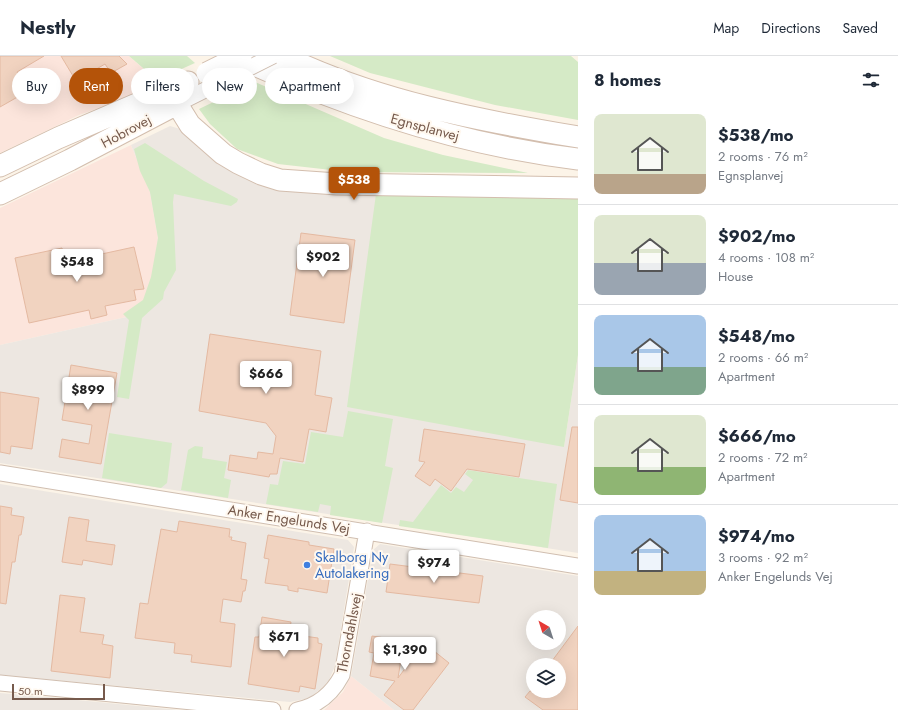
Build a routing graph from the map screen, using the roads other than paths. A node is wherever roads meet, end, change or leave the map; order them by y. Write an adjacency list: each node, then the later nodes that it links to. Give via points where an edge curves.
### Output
1 (235, 56): 11 (main road, Egnsplanvej, via 297,84 383,116 467,138)
2 (241, 56): 5 (main road, Hobrovej, bridge)
3 (273, 56): 6 (street, Hobrovej, bridge)
4 (283, 56): 10 (main road, Egnsplanvej, via 345,82 412,103 502,124)
5 (226, 68)
6 (240, 68)
7 (140, 104): 9 (main road, Hobrovej)
8 (177, 104): 14 (main road, via 190,125 223,154 261,174 280,180 337,184); 15 (main road, Hobrovej)
9 (122, 112): 12 (main road, Hobrovej, via 58,138); 13 (main road, via 63,147)
10 (578, 137)
11 (578, 159)
12 (0, 166)
13 (0, 177)
14 (578, 188)
15 (0, 194)
16 (0, 473): 17 (street, Anker Engelunds Vej)
17 (366, 531): 18 (street, Anker Engelunds Vej); 21 (street, Thorndahlsvej, via 342,675 334,690 320,702 309,708)
18 (578, 566)
19 (0, 683): 20 (street)
20 (273, 710)
21 (297, 710)

